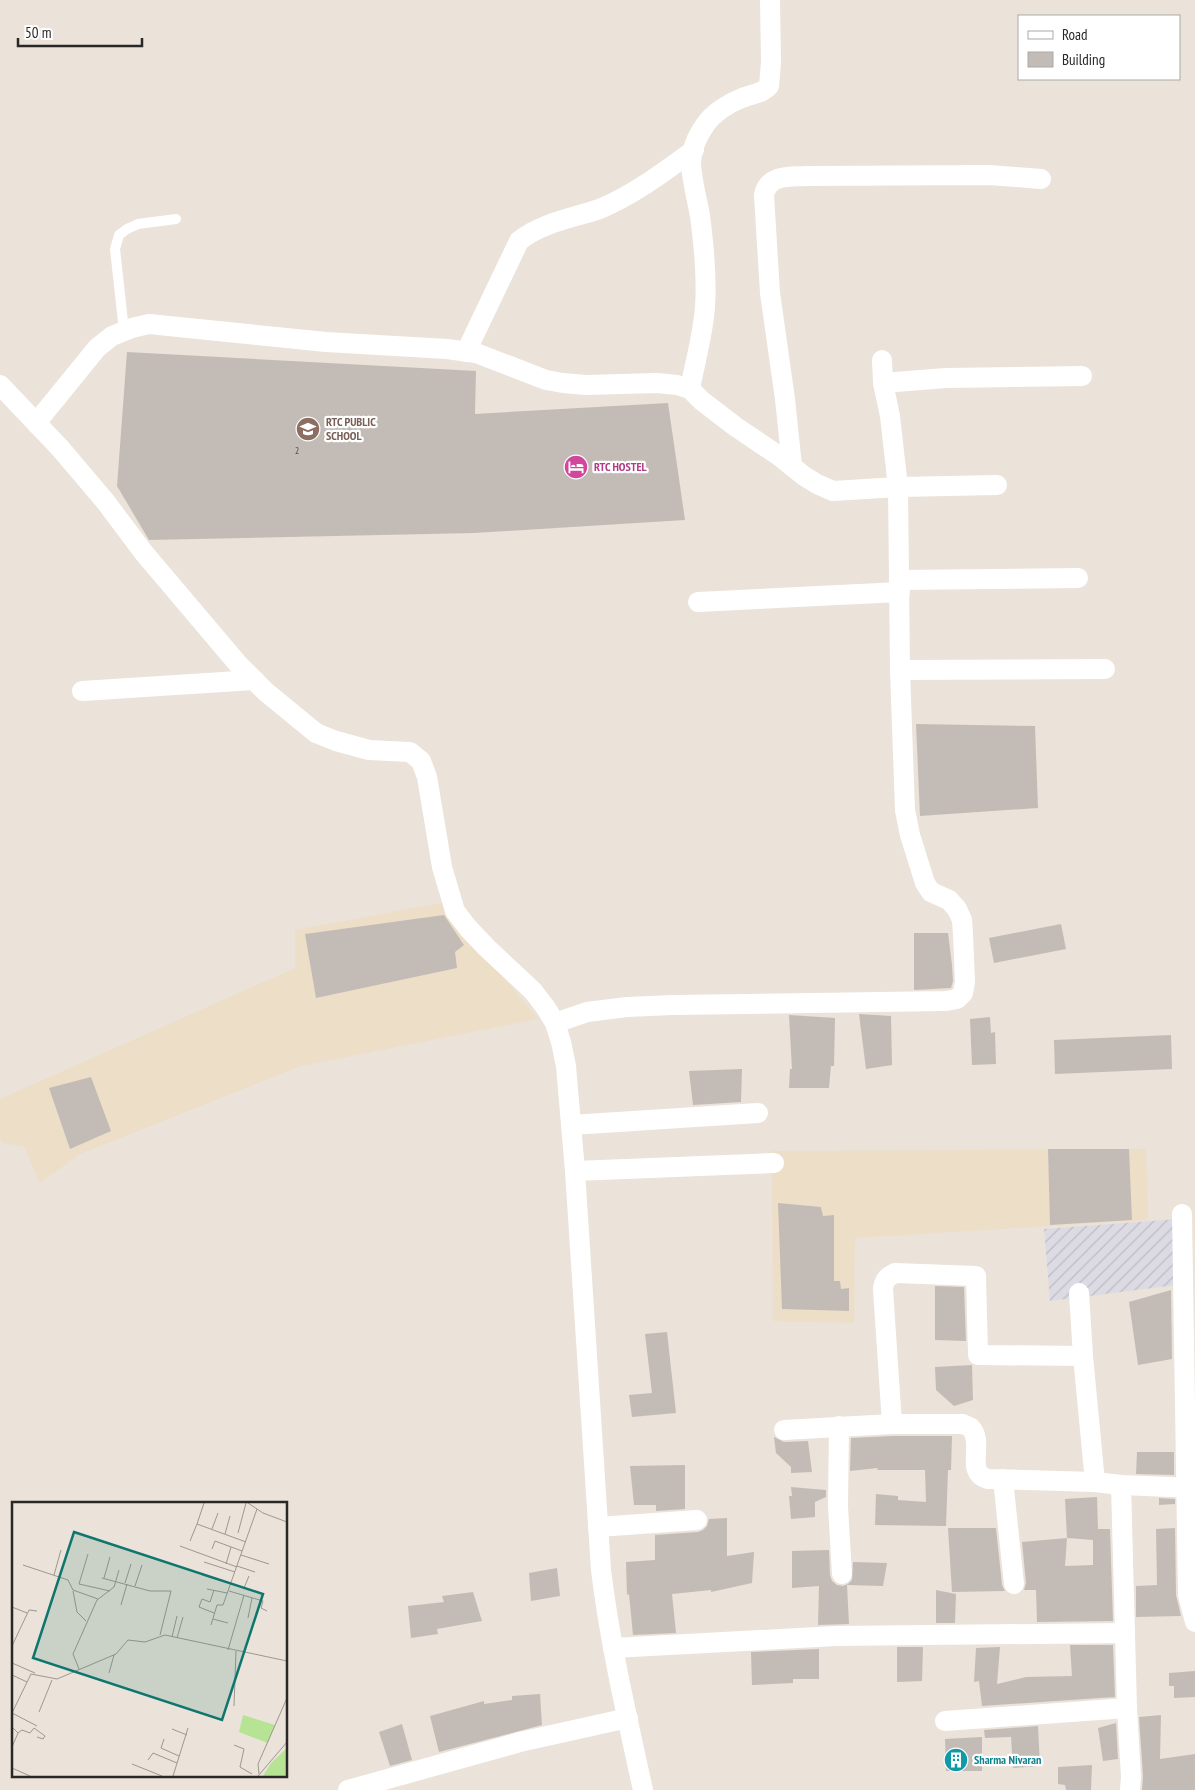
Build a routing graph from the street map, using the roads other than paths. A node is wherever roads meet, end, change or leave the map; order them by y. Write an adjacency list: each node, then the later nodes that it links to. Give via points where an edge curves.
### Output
1 (770, 0): 2 (street, via 772,62 769,86 719,111 706,123)
2 (694, 150): 6 (street, via 650,181 602,207 528,233 519,241); 11 (street, via 691,163 702,229 705,306)
3 (1041, 179): 13 (street, via 990,175 807,176 778,178 768,184 764,195 770,293)
4 (176, 219): 5 (lane, via 138,224 119,235 115,249)
5 (124, 331): 6 (street, via 148,324); 12 (street, via 97,348)
6 (466, 352): 11 (street, via 546,380 677,385)
7 (882, 360): 9 (street)
8 (1082, 376): 9 (street, via 946,378)
9 (883, 383): 15 (street)
10 (0, 385): 12 (street)
11 (690, 389): 13 (street)
12 (36, 423): 21 (street)
13 (792, 466): 15 (street, via 817,484 833,490)
14 (997, 485): 15 (street)
15 (898, 487): 17 (street)
16 (1078, 578): 17 (street)
17 (900, 586): 18 (street); 20 (street)
18 (698, 602)
19 (1105, 669): 20 (street)
20 (900, 670): 23 (street, via 905,810 925,883 931,892 949,900 962,920 965,982 957,999 946,1002 628,1007 587,1012)
21 (254, 680): 22 (street); 23 (street, via 316,733 368,750 410,752 420,761 427,777 442,867 455,911 486,948 533,991)
22 (82, 691)
23 (555, 1024): 25 (street, via 566,1066)
24 (758, 1113): 25 (street)
25 (571, 1125): 27 (street)
26 (774, 1163): 27 (street)
27 (575, 1171): 39 (street)
28 (1182, 1214): 37 (street)
29 (1079, 1293): 30 (street)
30 (1083, 1356): 31 (street, via 978,1355 976,1276 895,1273 884,1281 883,1289); 35 (street)
31 (892, 1424): 32 (street); 34 (street, via 964,1424 974,1435 977,1472 982,1477)
32 (839, 1426): 33 (street); 40 (street, via 838,1507)
33 (784, 1430)
34 (1004, 1479): 35 (street); 41 (street)
35 (1095, 1482): 36 (street)
36 (1121, 1486): 37 (street); 43 (street)
37 (1191, 1488): 42 (street, via 1188,1595)
38 (697, 1520): 39 (street)
39 (598, 1527): 44 (street)
40 (842, 1574)
41 (1014, 1584)
42 (1195, 1622)
43 (1125, 1633): 44 (street, via 836,1636); 45 (street)
44 (613, 1648): 46 (street)
45 (1127, 1708): 47 (street); 50 (street)
46 (628, 1718): 48 (street, via 500,1747); 49 (street)
47 (945, 1721)
48 (348, 1790)
49 (643, 1790)
50 (1130, 1790)

